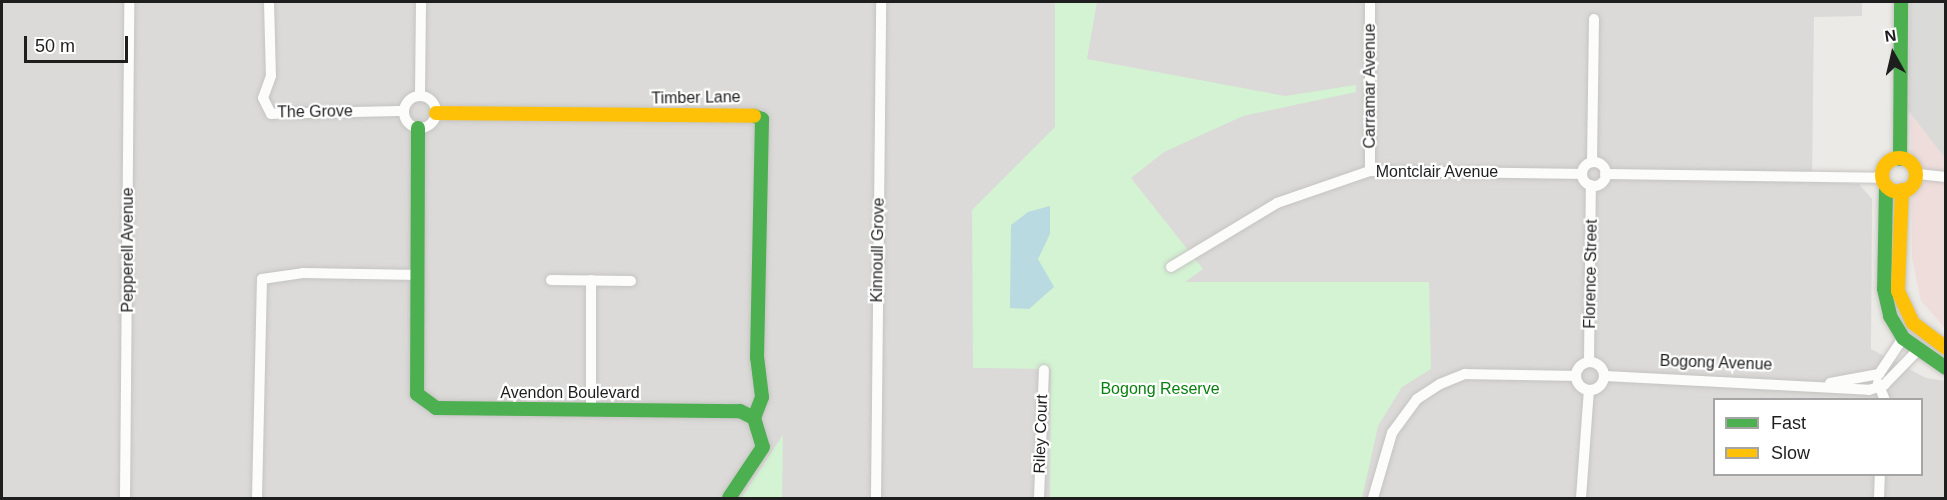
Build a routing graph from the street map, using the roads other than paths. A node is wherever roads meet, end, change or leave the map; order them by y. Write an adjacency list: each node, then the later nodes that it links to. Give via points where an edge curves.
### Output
1 (129, 2): 41 (street, Pepperell Avenue)
2 (269, 2): 9 (street, The Grove, via 271,76 263,98 271,114)
3 (421, 2): 8 (street)
4 (881, 2): 44 (street, Kinnoull Grove)
5 (1370, 2): 14 (street, Carramar Avenue)
6 (1901, 2): 12 (street)
7 (1594, 19): 13 (street)
8 (420, 96): 9 (street, via 408,101); 10 (street, via 430,100)
9 (404, 111): 11 (street, via 408,123)
10 (436, 113): 11 (street, via 431,123); 39 (street, Timber Lane, via 747,114 762,119 757,358 762,397)
11 (418, 128): 23 (street, Avendon Boulevard)
12 (1900, 159): 17 (street, via 1915,164); 19 (street, via 1885,166)
13 (1592, 162): 15 (street); 16 (street, via 1603,166)
14 (1370, 171): 15 (street, Montclair Avenue); 22 (street, Montclair Avenue, via 1277,202)
15 (1582, 174): 20 (street)
16 (1605, 174): 19 (street); 20 (street)
17 (1918, 174): 18 (street); 21 (street)
18 (1946, 177)
19 (1883, 184): 21 (street); 27 (street, via 1884,289)
20 (1591, 185): 30 (street, Florence Street)
21 (1902, 189): 28 (street, via 1898,291 1913,322)
22 (1171, 267)
23 (419, 275): 38 (street, Avendon Boulevard, via 417,394 426,404); 42 (street, via 303,273 262,279)
24 (551, 280): 25 (street)
25 (591, 280): 26 (street); 38 (street)
26 (631, 281)
27 (1903, 338): 29 (street); 35 (street)
28 (1943, 347)
29 (1917, 351): 31 (street); 35 (street)
30 (1589, 362): 33 (street); 34 (street, via 1598,364)
31 (1946, 368)
32 (1044, 370): 45 (street, Riley Court)
33 (1576, 376): 36 (street); 46 (street, via 1465,375 1440,384 1417,399 1392,433)
34 (1605, 376): 35 (street, Bogong Avenue); 36 (street, via 1601,385)
35 (1872, 387): 37 (street)
36 (1588, 390): 47 (street)
37 (1884, 398)
38 (591, 409): 39 (street, Avendon Boulevard, via 740,411)
39 (754, 418): 43 (street, via 763,447)
40 (1880, 476): 48 (street)
41 (125, 498)
42 (257, 498)
43 (729, 498)
44 (876, 498)
45 (1039, 498)
46 (1374, 498)
47 (1581, 498)
48 (1879, 498)

